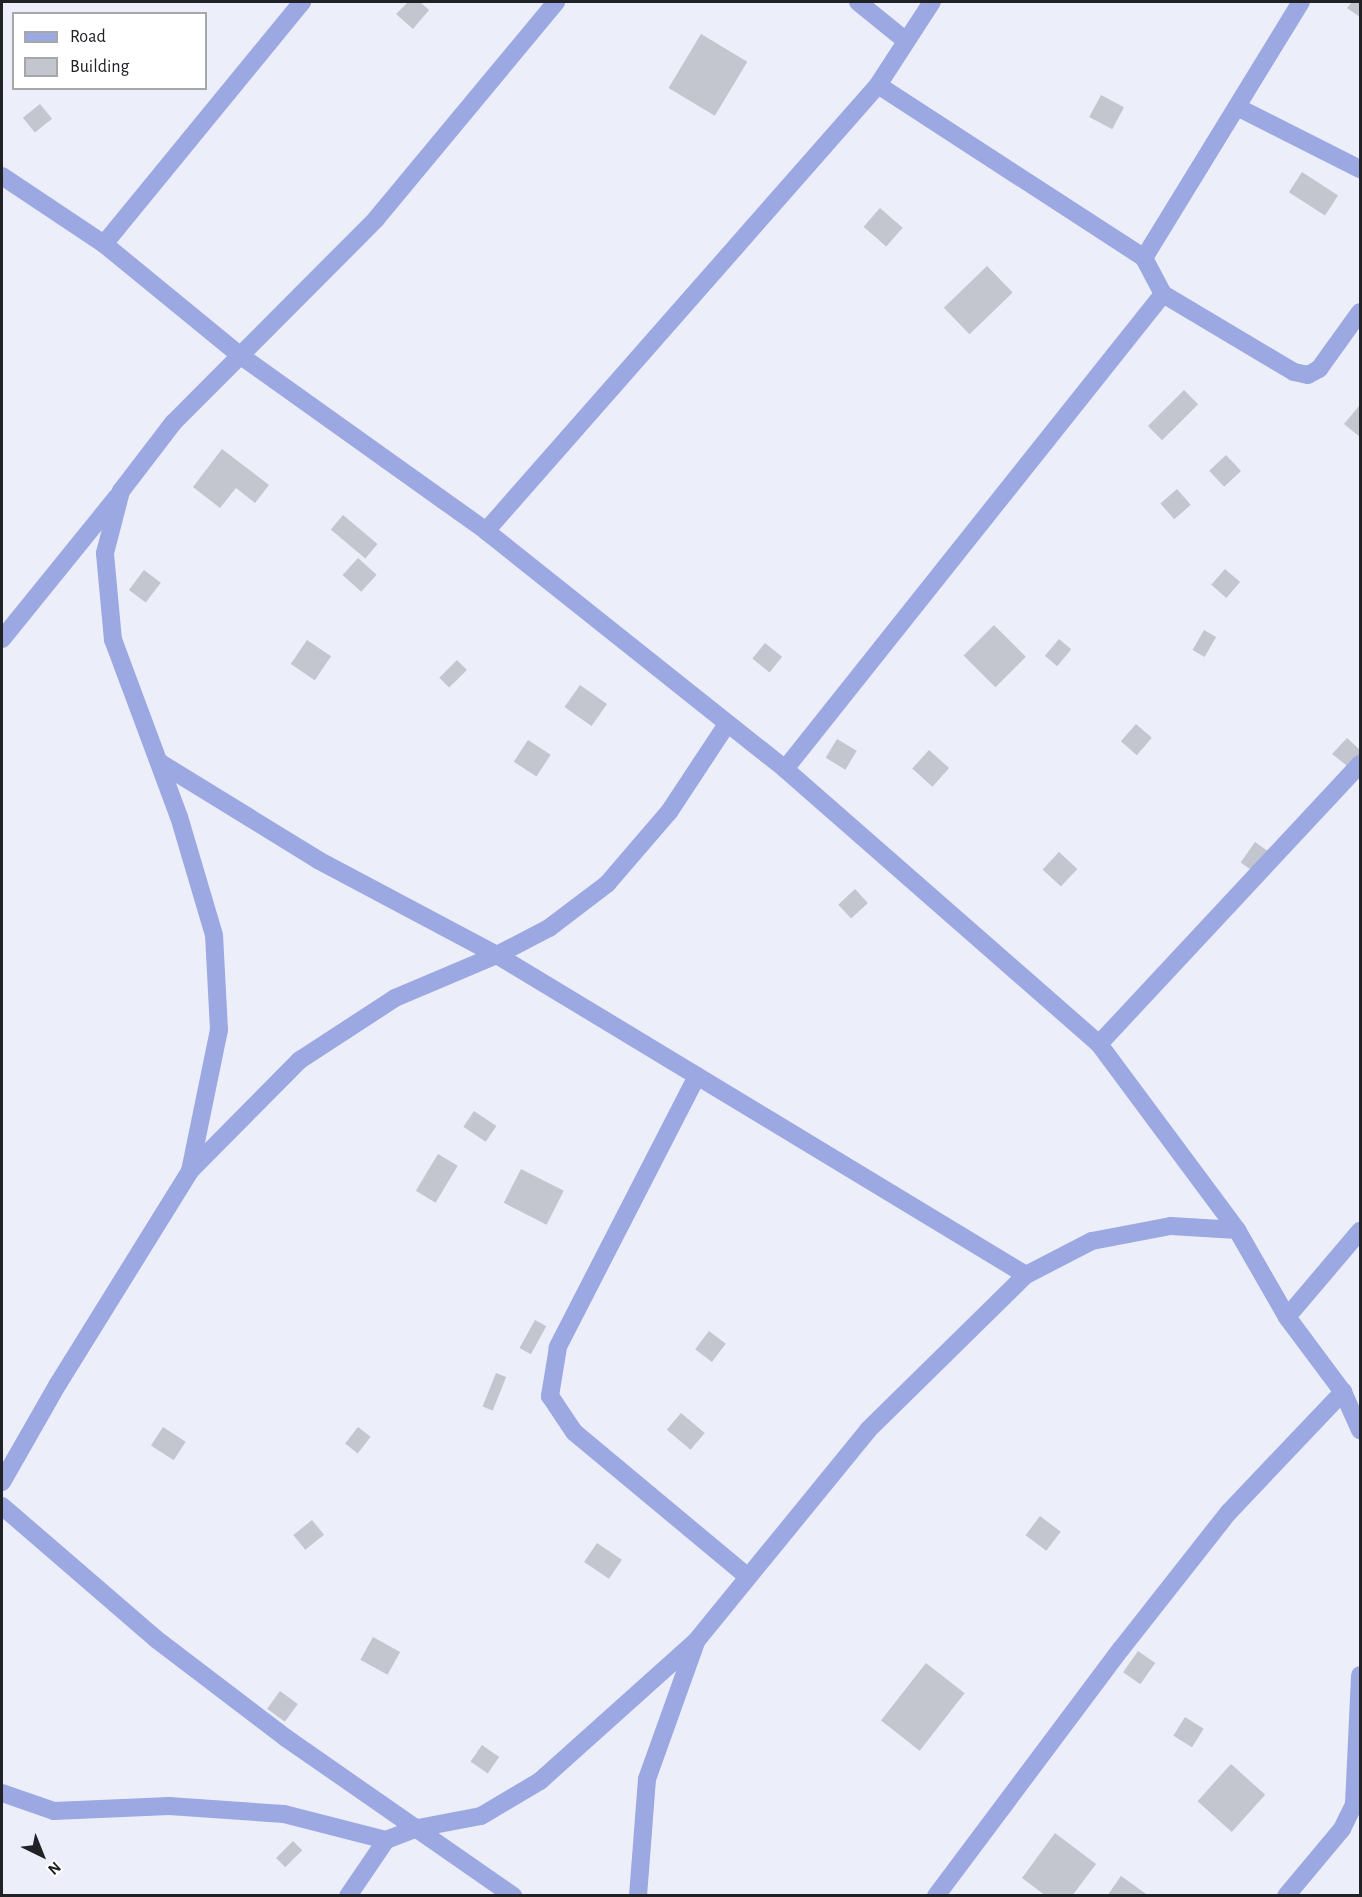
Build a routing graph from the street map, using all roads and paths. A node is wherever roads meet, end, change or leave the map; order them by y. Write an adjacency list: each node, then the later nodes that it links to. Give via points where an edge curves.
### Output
1 (302, 2): 11 (street)
2 (556, 2): 15 (street, via 376,219)
3 (858, 2): 6 (street)
4 (932, 2): 6 (street)
5 (1302, 2): 8 (street)
6 (906, 41): 7 (street)
7 (878, 85): 12 (street); 17 (street)
8 (1236, 107): 9 (street); 12 (street)
9 (1360, 169)
10 (2, 176): 11 (street)
11 (105, 244): 15 (street)
12 (1144, 258): 13 (street)
13 (1163, 294): 14 (street, via 1294,372 1308,375 1319,369); 22 (street)
14 (1360, 312)
15 (241, 356): 16 (street, via 173,423); 17 (street)
16 (122, 491): 18 (street); 20 (street, via 105,553 113,640)
17 (486, 531): 19 (street)
18 (2, 639)
19 (727, 724): 22 (street); 23 (street, via 669,812 607,884 549,928)
20 (159, 762): 23 (street, via 318,860); 26 (street, via 214,935 219,1030)
21 (1360, 764): 24 (street)
22 (785, 769): 24 (street)
23 (497, 955): 25 (street); 26 (street, via 395,998 300,1060)
24 (1099, 1044): 27 (street)
25 (697, 1076): 29 (street); 35 (street, via 558,1347 550,1396 574,1432)
26 (190, 1171): 33 (street)
27 (1237, 1230): 29 (street, via 1171,1226 1092,1241); 30 (street)
28 (1360, 1231): 30 (street)
29 (1026, 1275): 35 (street, via 867,1430)
30 (1287, 1317): 31 (street)
31 (1343, 1392): 32 (street); 44 (street, via 1228,1512 1120,1649)
32 (1360, 1430)
33 (2, 1482)
34 (2, 1506): 39 (street, via 156,1639 286,1738)
35 (748, 1577): 36 (street)
36 (697, 1640): 39 (street, via 540,1781 481,1816); 43 (street, via 647,1779)
37 (1360, 1675): 45 (street, via 1354,1804 1342,1829)
38 (2, 1793): 40 (street, via 54,1811 169,1806 284,1814)
39 (418, 1828): 40 (street); 42 (street)
40 (386, 1840): 41 (street)
41 (348, 1896)
42 (513, 1896)
43 (638, 1896)
44 (936, 1896)
45 (1286, 1896)

